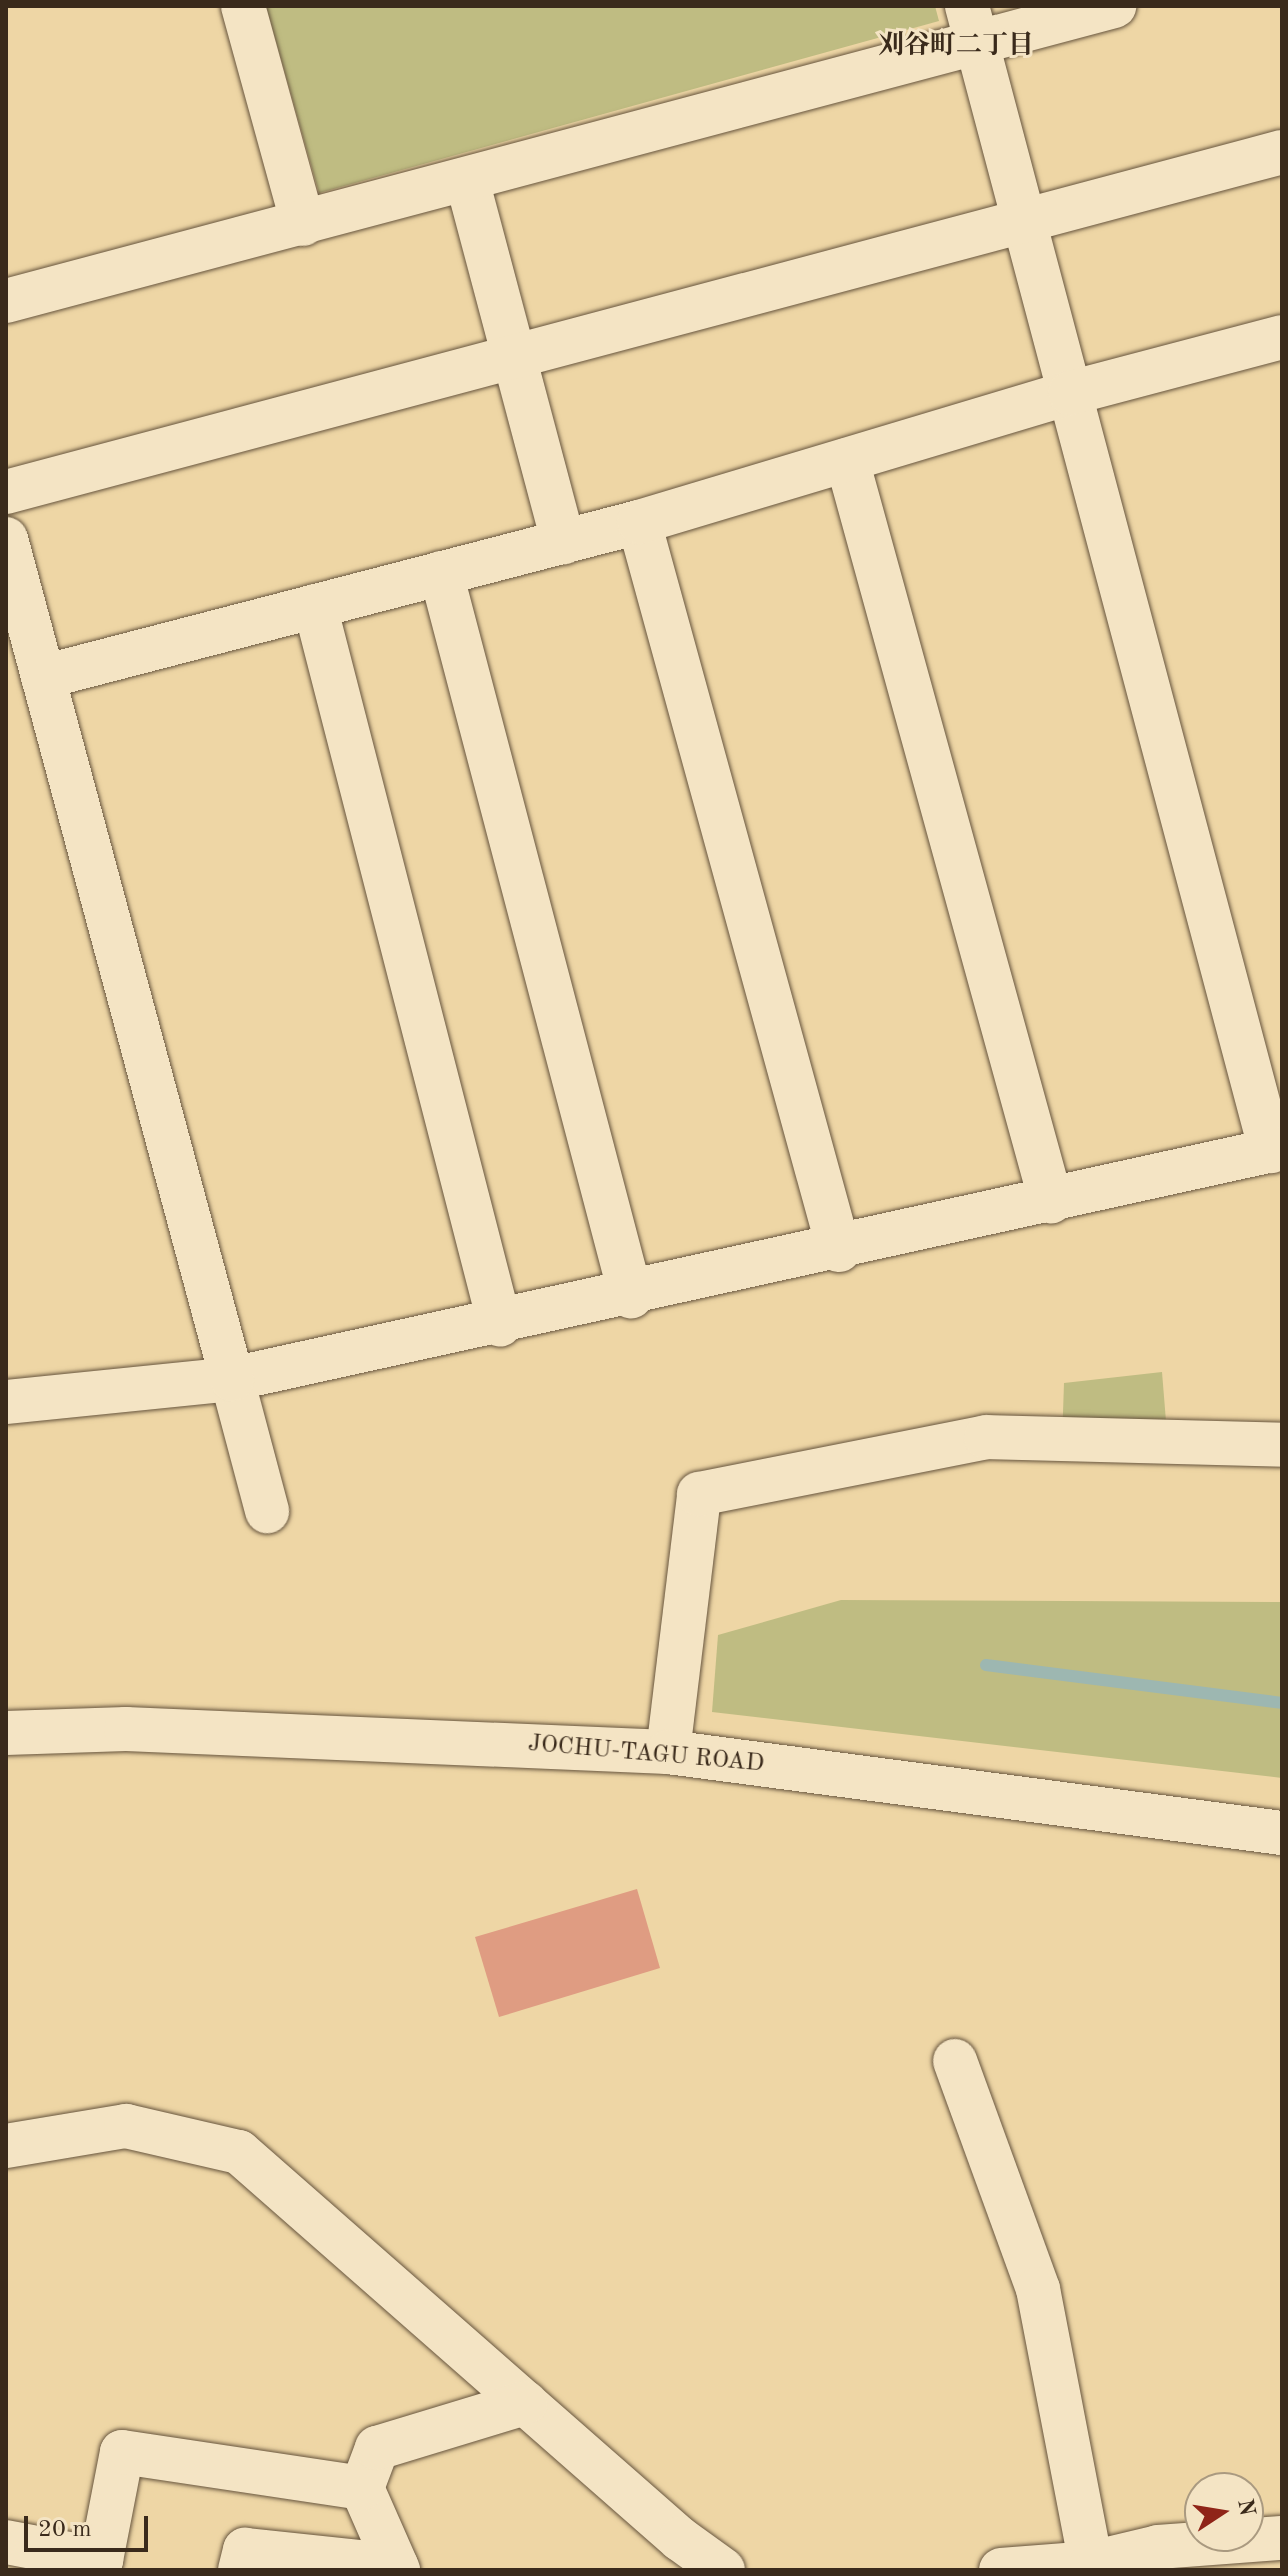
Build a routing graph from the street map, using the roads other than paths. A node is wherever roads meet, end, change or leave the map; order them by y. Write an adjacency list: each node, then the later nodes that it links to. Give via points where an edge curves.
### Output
1 (243, 6): 7 (street)
2 (1114, 6): 3 (street)
3 (972, 25): 5 (street); 6 (street)
4 (1282, 152): 6 (street)
5 (467, 180): 7 (street); 10 (street)
6 (1024, 221): 10 (street); 11 (street)
7 (303, 224): 8 (street)
8 (6, 301)
9 (1282, 337): 11 (street)
10 (512, 357): 13 (street); 16 (street)
11 (1070, 393): 12 (street); 20 (street)
12 (847, 460): 14 (street); 21 (street)
13 (6, 492)
14 (639, 522): 16 (street); 22 (street)
15 (6, 539): 19 (street)
16 (563, 542): 17 (street)
17 (441, 573): 18 (street); 23 (street)
18 (315, 606): 19 (street); 24 (street)
19 (43, 677): 25 (street)
20 (1277, 1149): 21 (street)
21 (1051, 1201): 22 (street)
22 (839, 1250): 23 (street)
23 (631, 1296): 24 (street)
24 (500, 1325): 25 (street)
25 (232, 1379): 26 (street); 28 (street)
26 (6, 1402)
27 (1282, 1445): 30 (street, via 986,1437 699,1494)
28 (267, 1511)
29 (6, 1733): 30 (street, JOCHU-TAGU ROAD, via 126,1729)
30 (668, 1752): 31 (street, JOCHU-TAGU ROAD)
31 (1282, 1833)
32 (955, 2061): 38 (street, via 1038,2289)
33 (6, 2146): 34 (street, via 126,2126 239,2152)
34 (525, 2403): 35 (street, via 377,2448); 41 (street)
35 (362, 2488): 37 (street, via 122,2452 101,2560); 39 (street)
36 (1282, 2538): 38 (street, via 1158,2547)
37 (6, 2542)
38 (1092, 2566): 42 (street)
39 (397, 2568): 40 (street, via 245,2550)
40 (240, 2570)
41 (723, 2570)
42 (1001, 2570)

